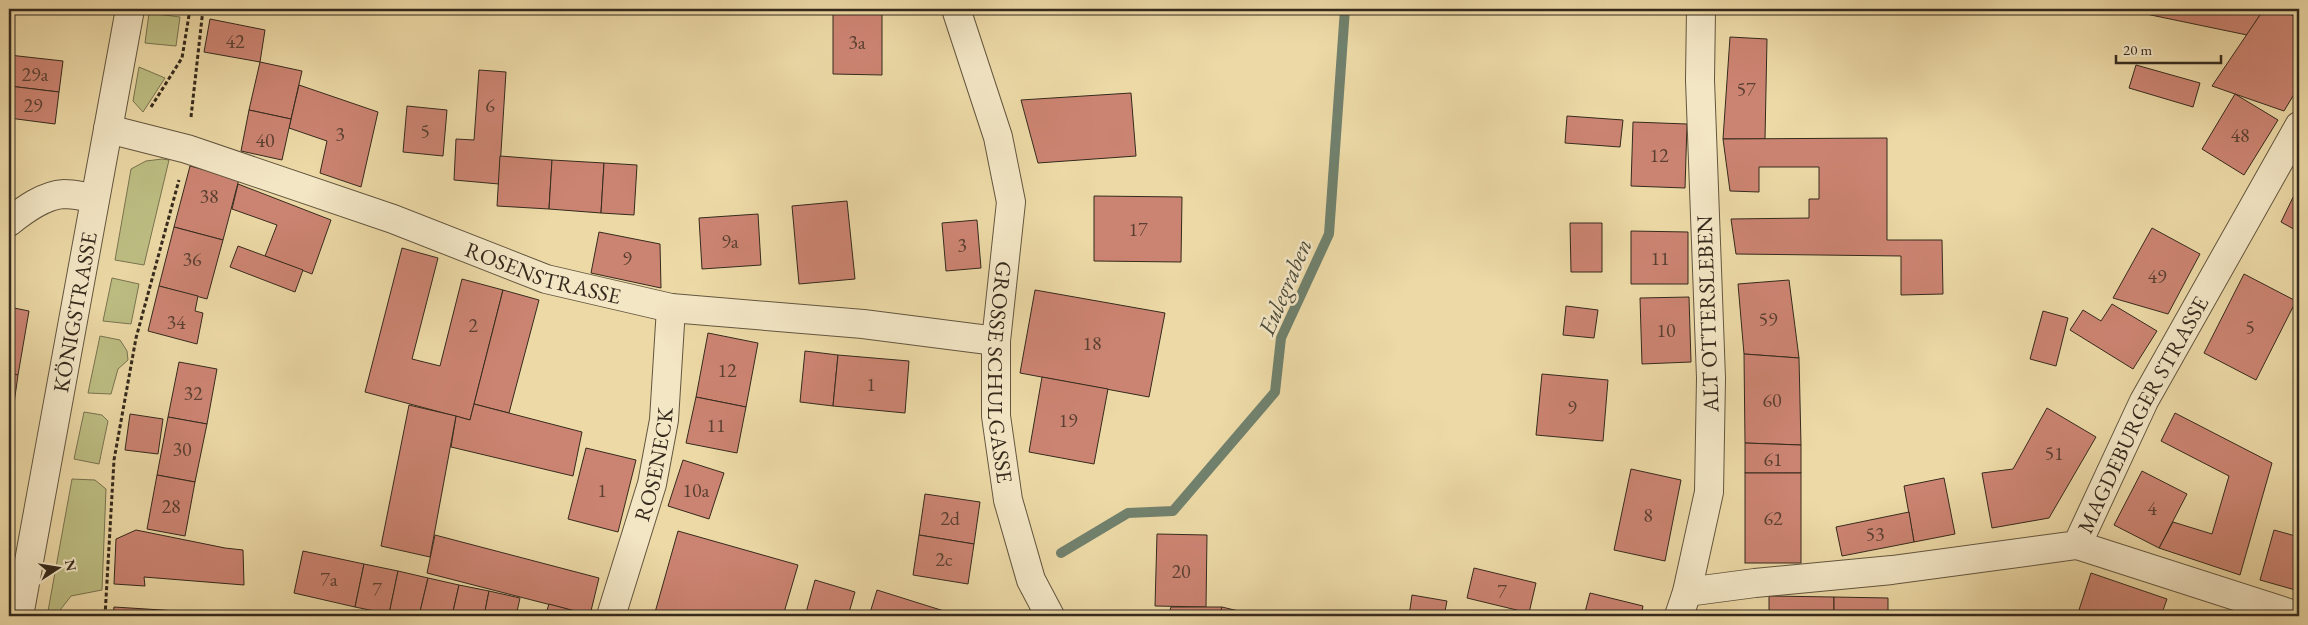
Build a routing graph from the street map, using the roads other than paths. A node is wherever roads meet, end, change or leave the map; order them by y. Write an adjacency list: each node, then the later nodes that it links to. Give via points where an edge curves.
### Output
1 (130, 9): 5 (street, KÖNIGSTRASSE)
2 (956, 9): 9 (street, GROSSE SCHULGASSE, via 998,136 1011,202)
3 (1701, 9): 11 (street, ALT OTTERSLEBEN, via 1700,80 1711,378 1709,492)
4 (2299, 126): 10 (street, MAGDEBURGER STRASSE, via 2144,402)
5 (108, 130): 6 (street, KÖNIGSTRASSE); 8 (street, ROSENSTRASSE, via 187,149 392,219 546,278)
6 (95, 198): 7 (street, via 64,194 47,198); 12 (street, KÖNIGSTRASSE)
7 (9, 222)
8 (671, 308): 9 (street, ROSENSTRASSE, via 863,324); 13 (street, ROSENECK, via 664,420 652,484)
9 (996, 341): 14 (street, GROSSE SCHULGASSE, via 996,416 1008,500 1031,580)
10 (2077, 545): 11 (street, MAGDEBURGER STRASSE, via 1892,570 1755,583); 15 (street)
11 (1683, 604)
12 (19, 616)
13 (611, 616)
14 (1050, 616)
15 (2298, 616)

